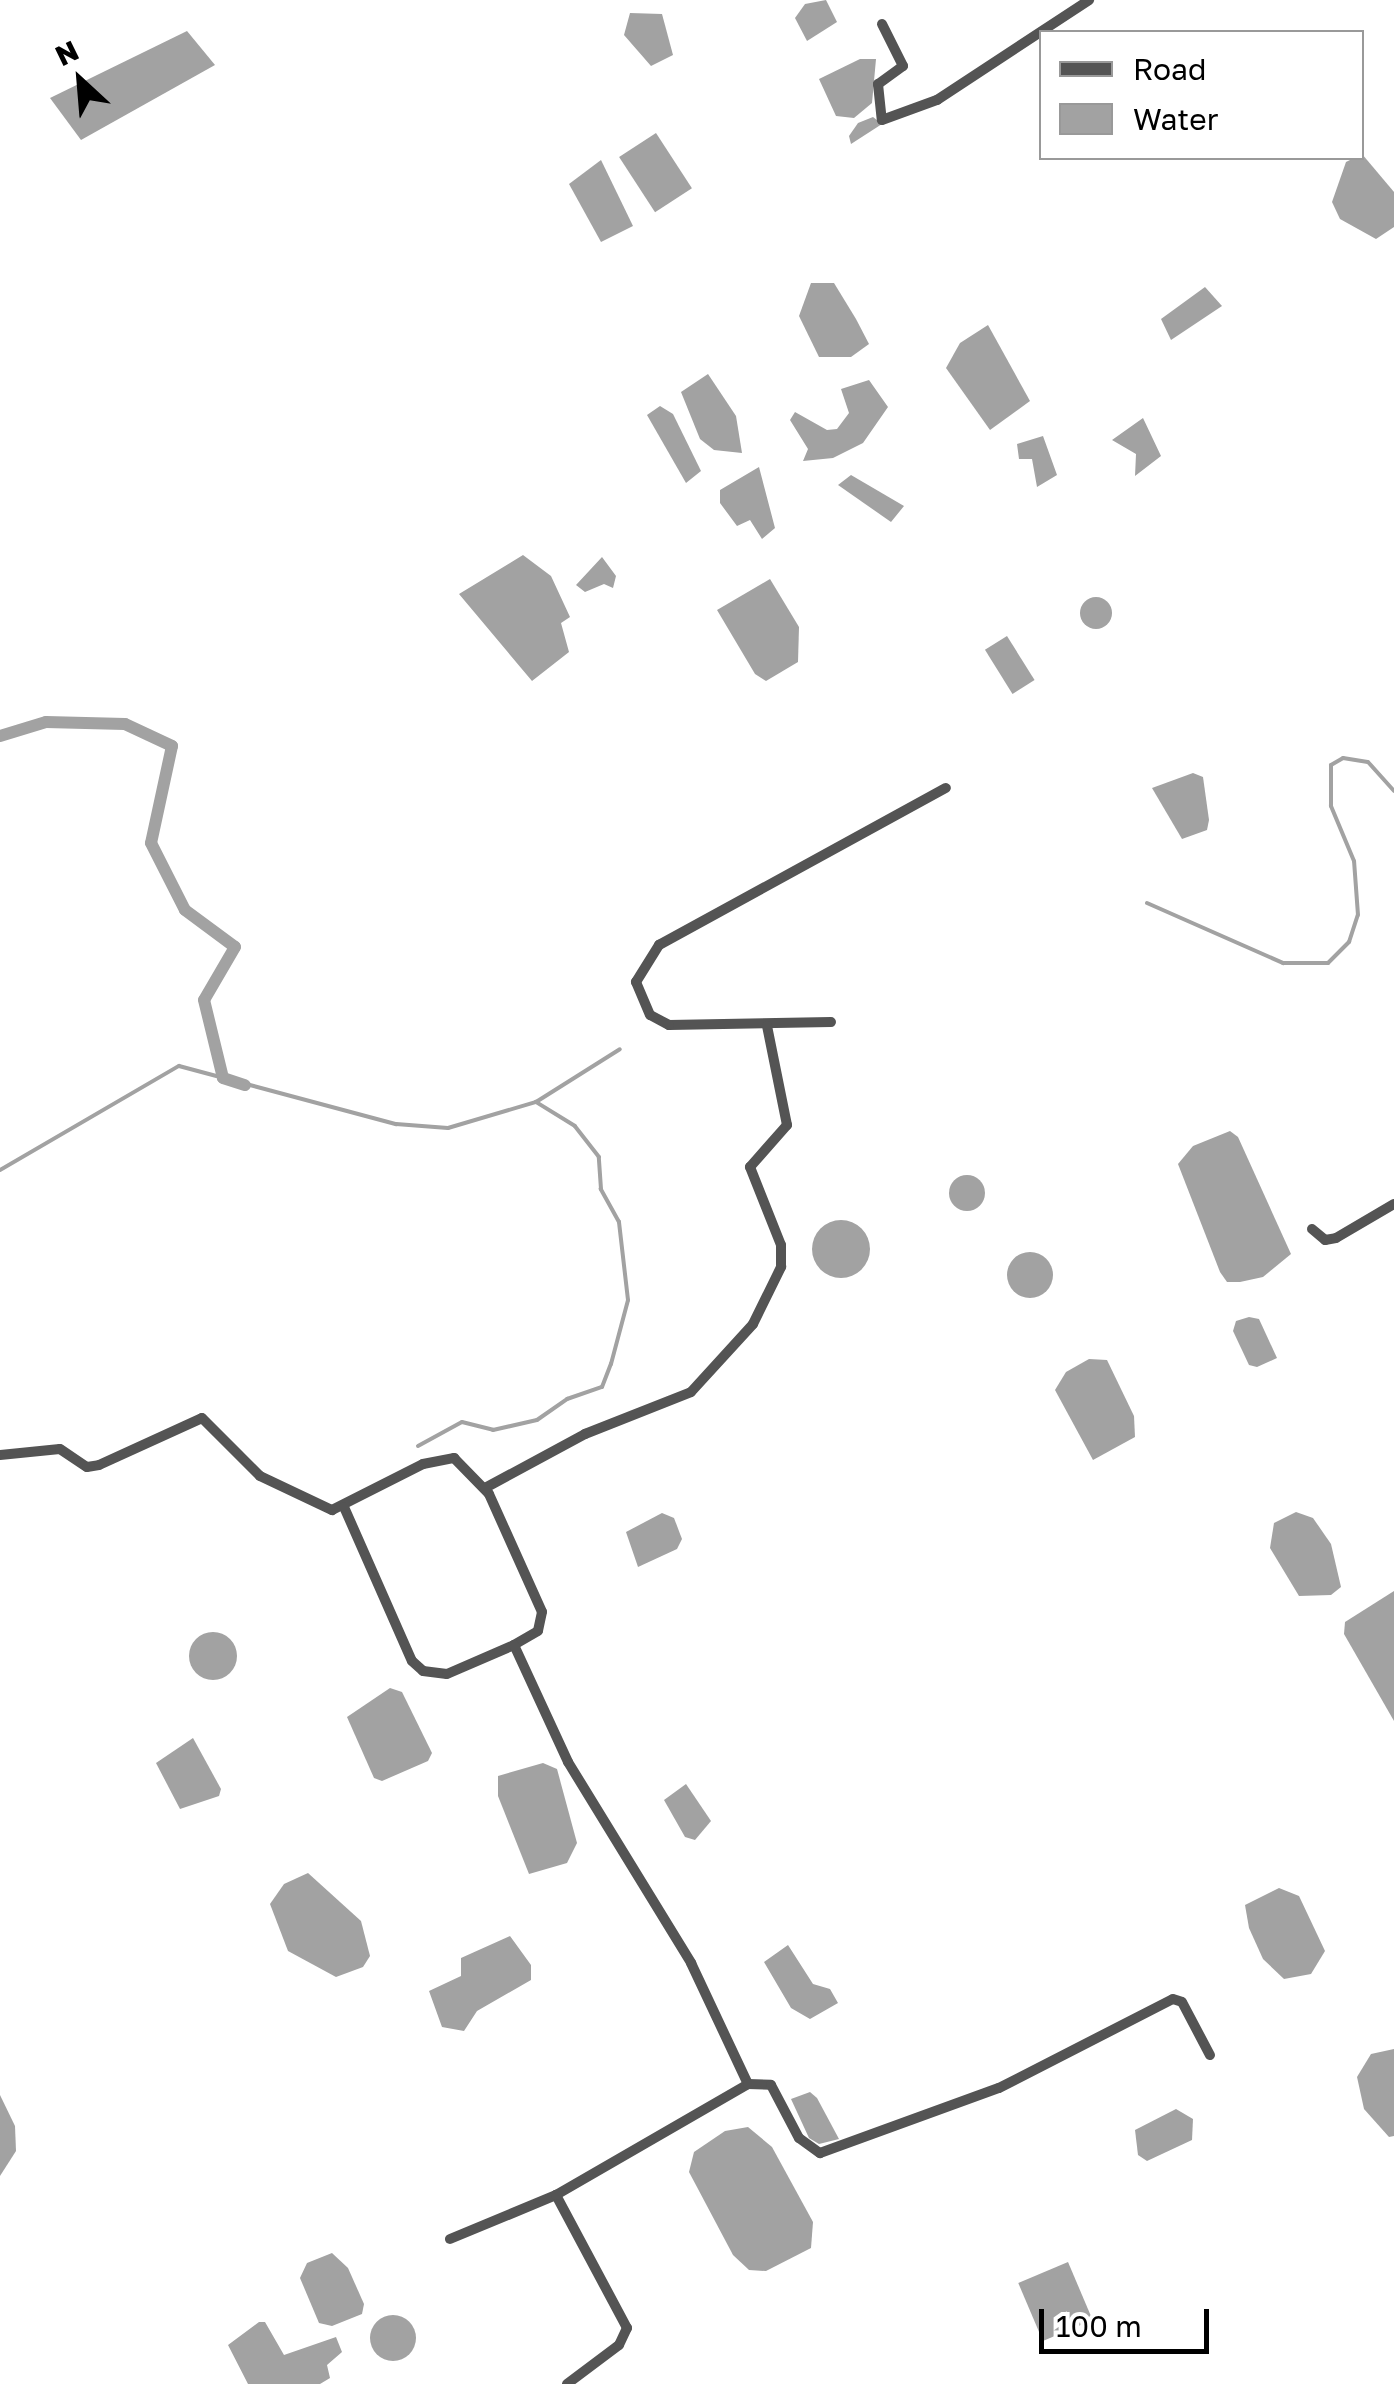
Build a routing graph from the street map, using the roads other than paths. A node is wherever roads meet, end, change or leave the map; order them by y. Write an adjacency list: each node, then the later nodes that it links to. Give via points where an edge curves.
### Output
1 (1089, 0): 3 (street)
2 (882, 24): 4 (street, via 903,66 878,84 882,120 937,100)
3 (1043, 30)
4 (1039, 33)
5 (946, 788): 7 (street, via 659,945 644,960 636,982 659,1022)
6 (831, 1022): 7 (street)
7 (767, 1026): 11 (street, via 787,1125 750,1167 781,1245 780,1267 753,1324 691,1392 586,1434)
8 (1394, 1204): 9 (street, via 1336,1238 1325,1240)
9 (1312, 1229)
10 (0, 1455): 12 (street, via 60,1448 87,1466 98,1465 202,1418 260,1476 322,1508)
11 (485, 1488): 12 (street, via 454,1458 423,1464); 13 (street, via 544,1621)
12 (344, 1507): 13 (street, via 412,1660 423,1671 446,1674)
13 (514, 1645): 15 (street, via 568,1762 691,1963)
14 (1210, 2055): 15 (street, via 1182,2002 1173,1999 1000,2088 820,2153 799,2138 771,2085)
15 (748, 2084): 16 (street)
16 (556, 2194): 17 (street); 18 (street, via 627,2328 619,2345)
17 (450, 2239)
18 (567, 2384)

